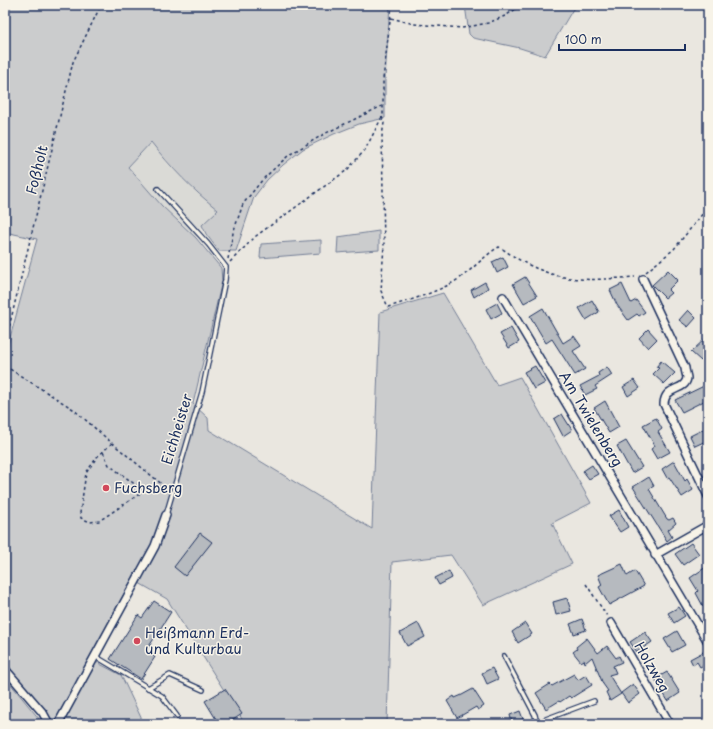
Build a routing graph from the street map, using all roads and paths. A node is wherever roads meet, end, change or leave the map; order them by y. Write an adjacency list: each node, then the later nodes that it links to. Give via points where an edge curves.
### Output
1 (101, 5): 12 (path, Foßholt, via 73,62)
2 (392, 5): 4 (path)
3 (522, 5): 4 (path, via 488,23 462,28 414,24)
4 (391, 18): 5 (path, via 383,79)
5 (383, 106): 6 (path); 9 (path, via 295,151 263,179 243,204 233,233)
6 (382, 116): 9 (path, via 365,150 347,170 256,236); 10 (path, via 384,245 381,291 388,307 452,283 499,247 526,264 566,278)
7 (158, 189): 9 (lane)
8 (708, 207): 10 (path, via 674,249)
9 (226, 267): 19 (lane, Eichheister, via 202,392)
10 (642, 278): 18 (street, via 687,378 683,385 669,392 664,404)
11 (503, 297): 22 (street, Am Twielenberg)
12 (5, 344)
13 (5, 366): 14 (path, via 73,409)
14 (112, 443): 15 (path); 16 (path)
15 (103, 452): 17 (path, via 109,465); 17 (path, via 86,473 81,518 90,522 98,520)
16 (164, 486): 17 (path); 19 (path)
17 (144, 491)
18 (708, 496)
19 (169, 503): 20 (lane, Eichheister)
20 (166, 515): 26 (street, Eichheister, via 155,546)
21 (708, 526): 22 (street)
22 (656, 554): 25 (street, Am Twielenberg)
23 (586, 584): 24 (path)
24 (611, 623): 36 (street, Holzweg)
25 (708, 642)
26 (95, 656): 29 (lane); 34 (street, Eichheister)
27 (504, 656): 35 (lane)
28 (5, 669): 33 (street, via 43,713)
29 (148, 688): 30 (lane, via 170,675); 32 (lane, via 162,696)
30 (203, 690)
31 (594, 701): 35 (lane)
32 (177, 716)
33 (49, 724)
34 (58, 724)
35 (538, 724)
36 (670, 724)

